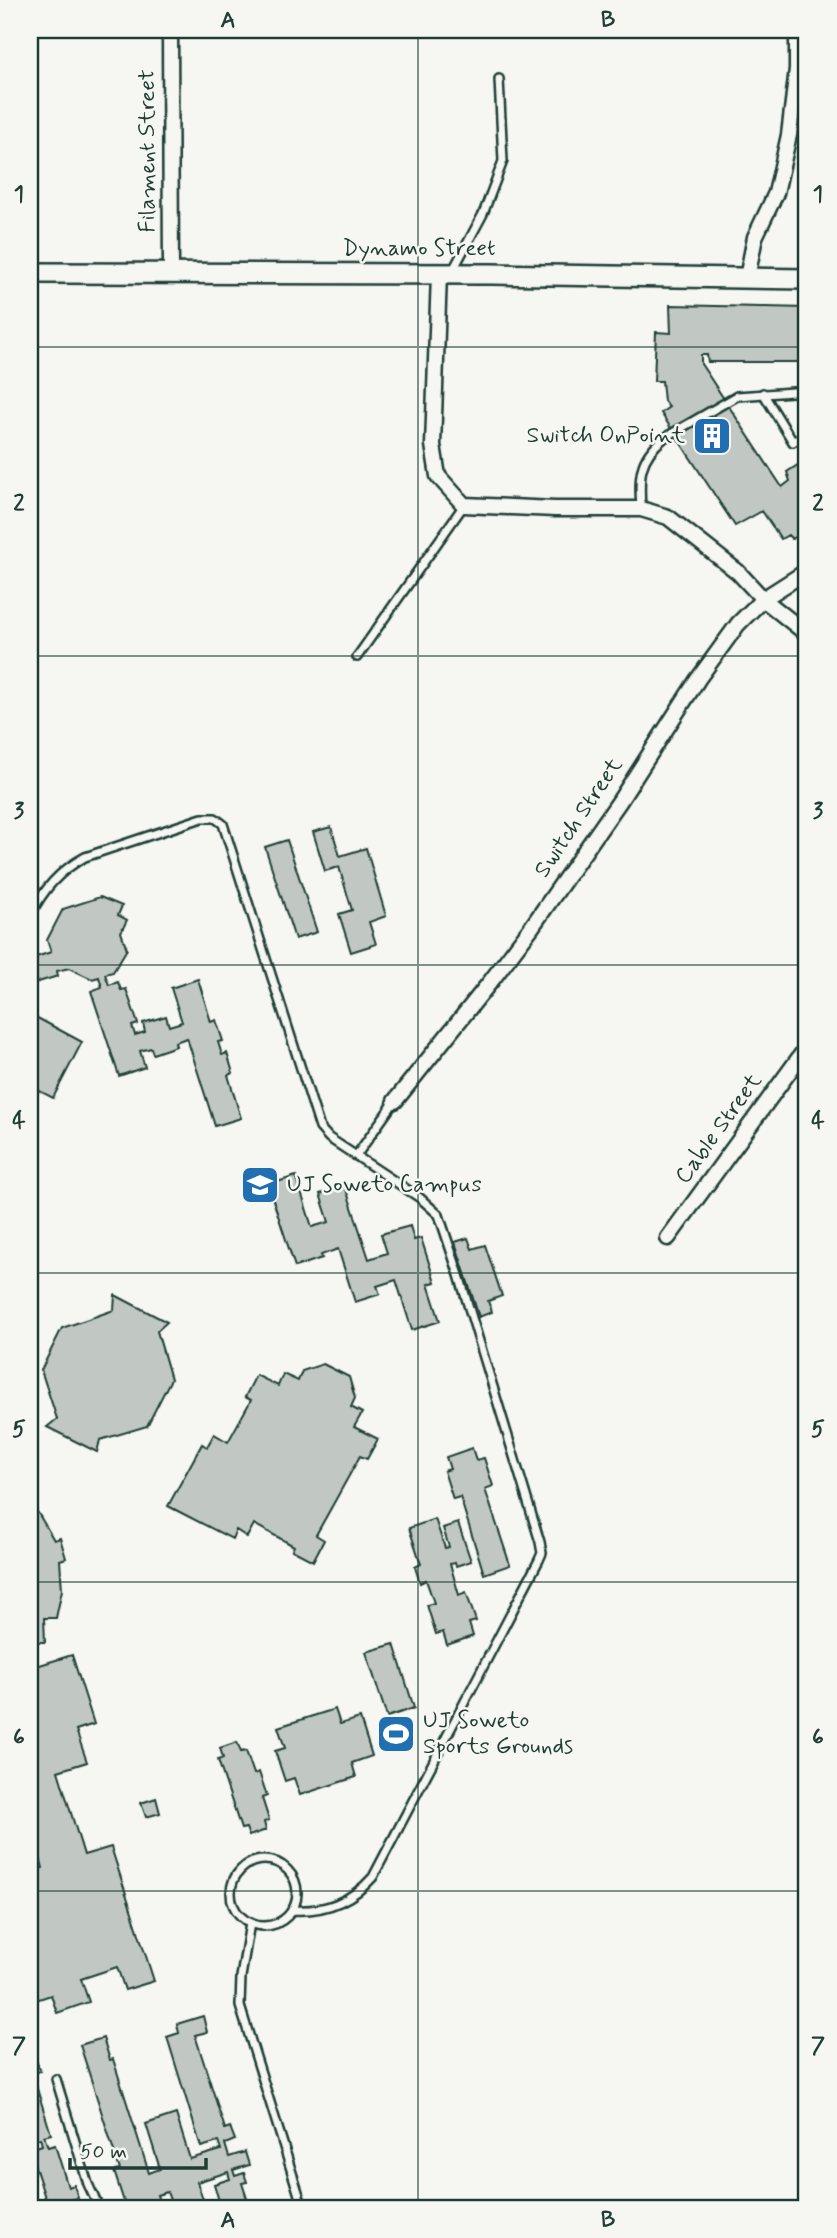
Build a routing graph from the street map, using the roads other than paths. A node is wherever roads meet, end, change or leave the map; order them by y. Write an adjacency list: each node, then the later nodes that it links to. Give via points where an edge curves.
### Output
1 (170, 30): 5 (street, Filament Street)
2 (797, 30): 7 (street, via 789,135 776,193 755,237)
3 (499, 79): 6 (lane, via 503,160 483,214)
4 (30, 273): 5 (street, Dynamo Street)
5 (170, 273): 6 (street, Dynamo Street)
6 (445, 274): 7 (street, Dynamo Street); 12 (street, via 433,445 438,476)
7 (747, 278): 8 (street, Dynamo Street)
8 (807, 279)
9 (807, 391): 10 (lane)
10 (763, 393): 11 (lane, via 793,442); 13 (lane, via 737,396 653,447 639,481)
11 (807, 433)
12 (464, 505): 13 (street); 17 (lane)
13 (641, 509): 15 (street, via 668,517 738,572)
14 (807, 571): 15 (street, Switch Street)
15 (763, 599): 16 (street); 20 (street, Switch Street, via 738,624 698,679 531,928)
16 (807, 634)
17 (357, 657)
18 (30, 916): 21 (lane, via 41,895 71,864 202,818 218,820 228,835 316,1119 325,1133)
19 (807, 1047): 22 (street, Cable Street)
20 (395, 1101): 21 (lane)
21 (356, 1156): 23 (lane, via 439,1215 542,1553 373,1877 344,1902 311,1912)
22 (668, 1238)
23 (292, 1910): 24 (lane, via 271,1926); 24 (lane, via 297,1895 291,1874 273,1861 251,1862 231,1887 235,1908)
24 (250, 1923): 27 (lane, via 240,2006)
25 (56, 2079): 26 (lane)
26 (99, 2208)
27 (303, 2208)

